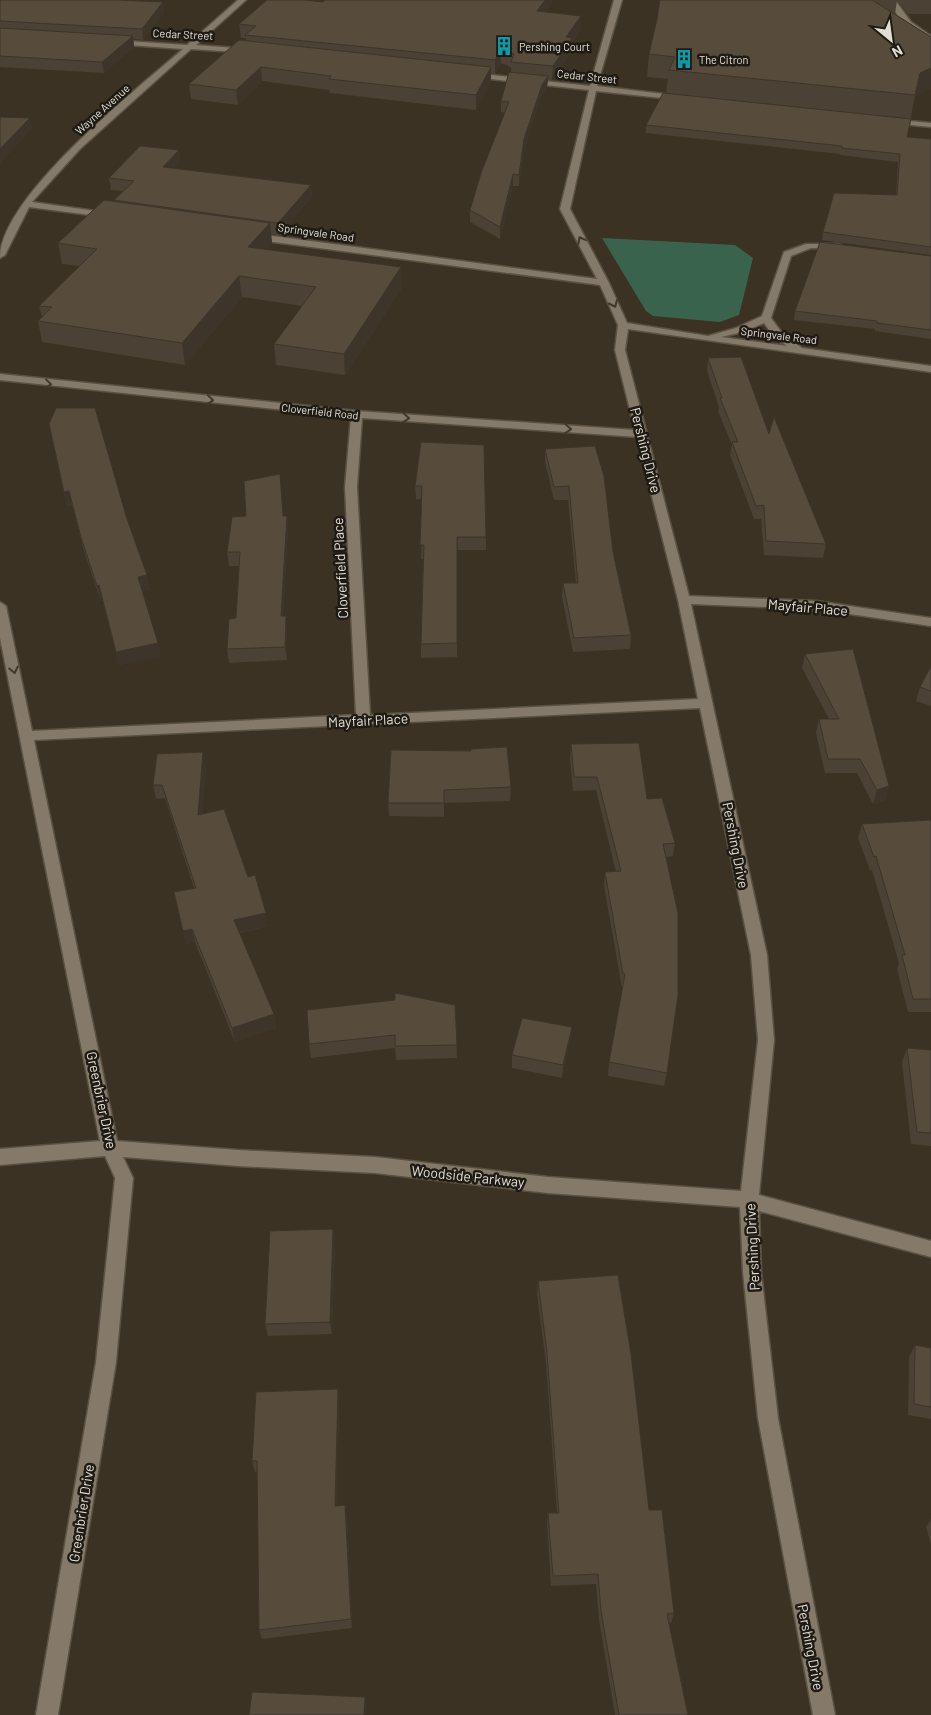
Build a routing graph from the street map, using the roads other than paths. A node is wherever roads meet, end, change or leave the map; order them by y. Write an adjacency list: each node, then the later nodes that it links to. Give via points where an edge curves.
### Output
1 (242, 0): 6 (street, Wayne Avenue)
2 (618, 0): 9 (street)
3 (891, 0): 4 (street, via 908,24)
4 (931, 39)
5 (108, 41): 6 (street, Cedar Street)
6 (189, 46): 7 (street, Cedar Street); 13 (street, Wayne Avenue, via 77,147)
7 (257, 52)
8 (461, 74): 9 (street, Cedar Street)
9 (593, 88): 10 (street, Cedar Street); 18 (street, one-way to 9, via 565,209)
10 (692, 99)
11 (884, 120): 12 (street)
12 (931, 125)
13 (26, 204): 14 (street); 17 (street, Wayne Avenue)
14 (119, 217)
15 (245, 235): 18 (street, Springvale Road)
16 (846, 248): 19 (street, via 800,246 787,254)
17 (0, 255)
18 (604, 283): 20 (street, one-way to 20)
19 (766, 318): 21 (street, via 739,330); 22 (street, via 778,335)
20 (623, 325): 21 (street, Springvale Road); 26 (street, Pershing Drive, via 620,350)
21 (703, 338): 22 (street, Springvale Road)
22 (797, 350): 23 (street, Springvale Road)
23 (931, 369)
24 (0, 377): 25 (street, Cloverfield Road, one-way to 25)
25 (357, 414): 26 (street, Cloverfield Road, one-way to 26); 31 (street, Cloverfield Place, via 351,487)
26 (642, 434): 27 (street, Pershing Drive)
27 (684, 600): 29 (street, Mayfair Place, via 816,604); 30 (street, Pershing Drive)
28 (0, 606): 32 (street, Greenbrier Drive, one-way to 32)
29 (931, 622)
30 (708, 703): 31 (street, Mayfair Place); 35 (street, Pershing Drive, via 759,956 765,1049)
31 (363, 720): 32 (street, Mayfair Place)
32 (28, 736): 33 (street, Greenbrier Drive)
33 (110, 1148): 34 (street, Woodside Parkway); 35 (street, Woodside Parkway, via 375,1165 548,1185); 37 (street, Greenbrier Drive, via 124,1178 106,1362)
34 (0, 1157)
35 (749, 1200): 36 (street, Woodside Parkway); 38 (street, Pershing Drive, via 752,1272 768,1418)
36 (931, 1249)
37 (47, 1715)
38 (824, 1715)

